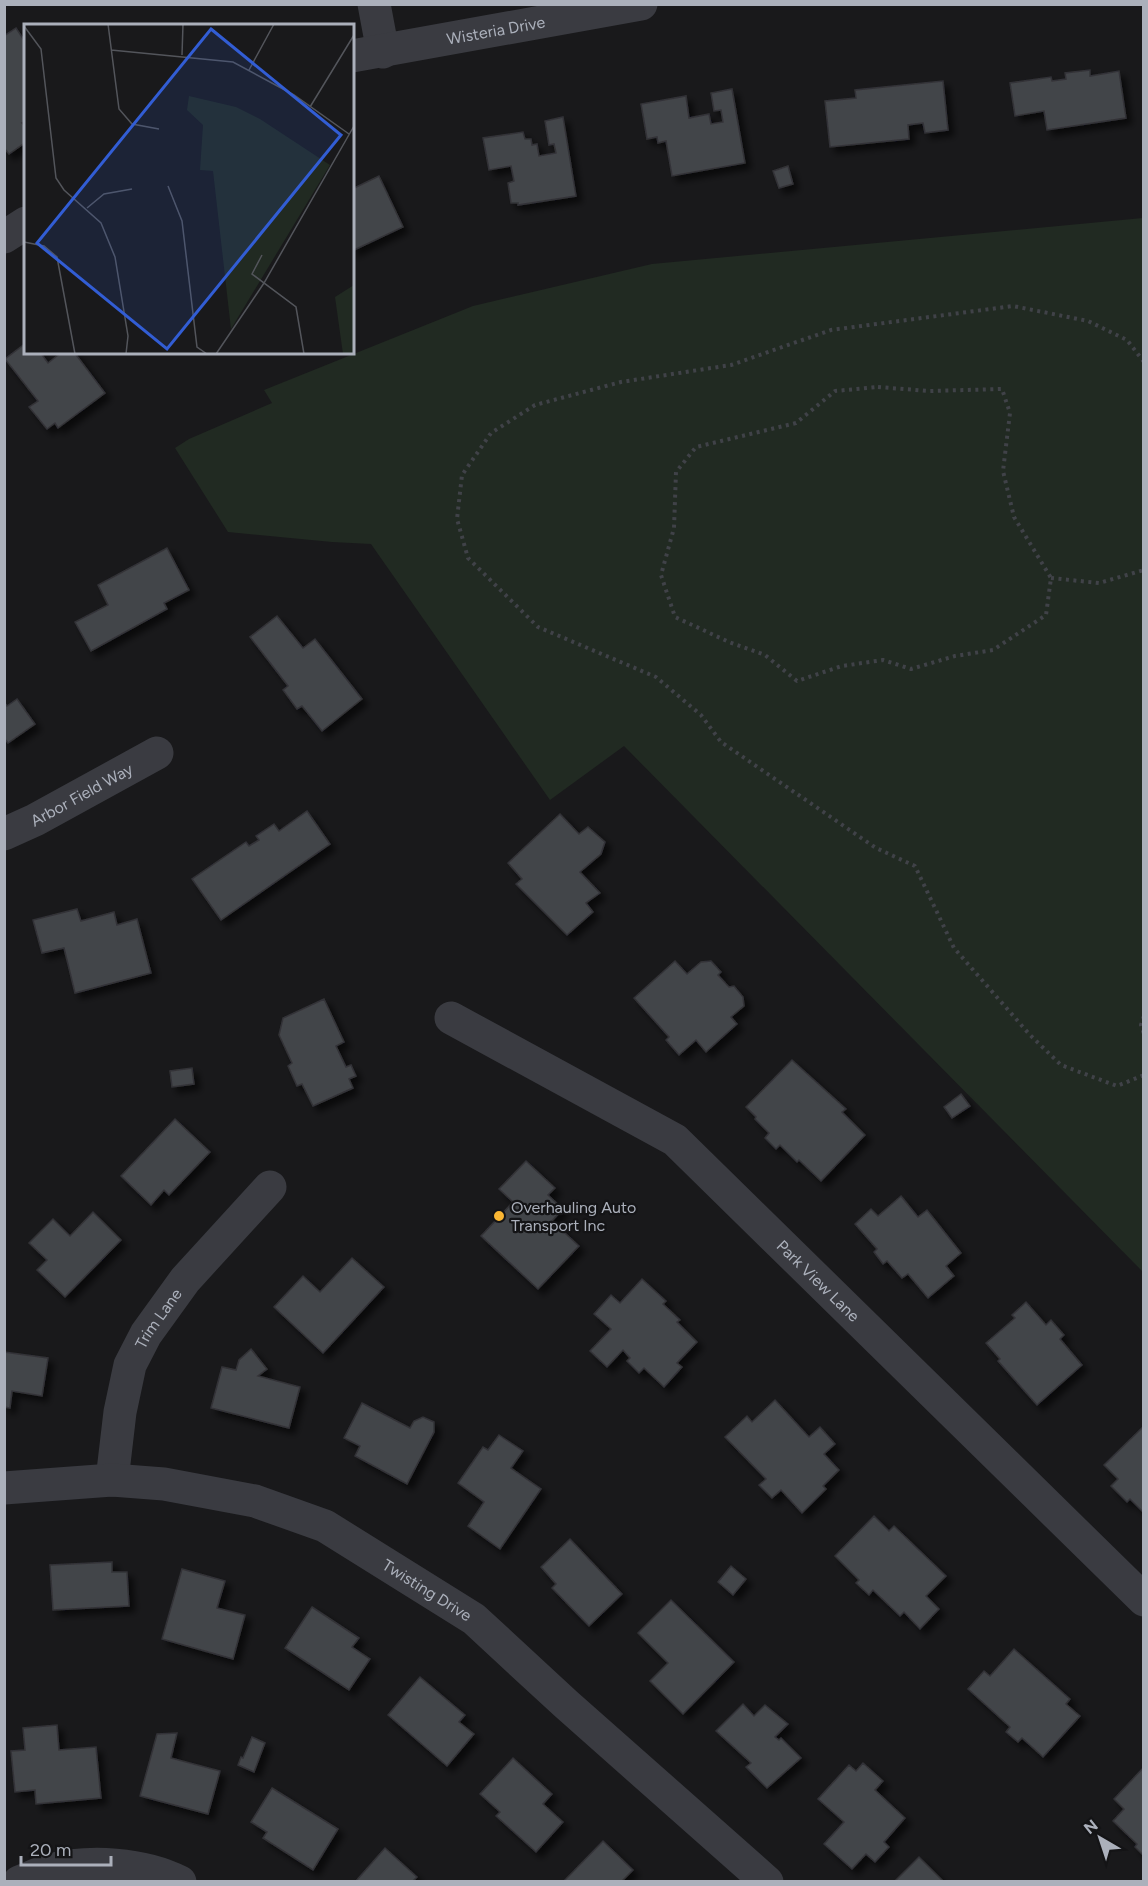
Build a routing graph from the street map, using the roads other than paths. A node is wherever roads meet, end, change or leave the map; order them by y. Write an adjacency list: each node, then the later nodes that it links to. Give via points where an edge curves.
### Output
1 (374, 4): 3 (street)
2 (641, 4): 3 (street, Wisteria Drive)
3 (368, 54)
4 (24, 224): 5 (street)
5 (4, 237)
6 (157, 753): 7 (street, Arbor Field Way)
7 (4, 834)
8 (451, 1018): 12 (street, Park View Lane, via 675,1140)
9 (270, 1187): 10 (street, Trim Lane, via 185,1280 135,1354 120,1412)
10 (112, 1480): 11 (street, Twisting Drive); 15 (street, Twisting Drive, via 164,1484 255,1501 325,1526 359,1546 474,1619)
11 (4, 1488)
12 (1143, 1600)
13 (19, 1881): 14 (street, via 51,1870 98,1864 143,1869)
14 (180, 1881)
15 (767, 1881)

